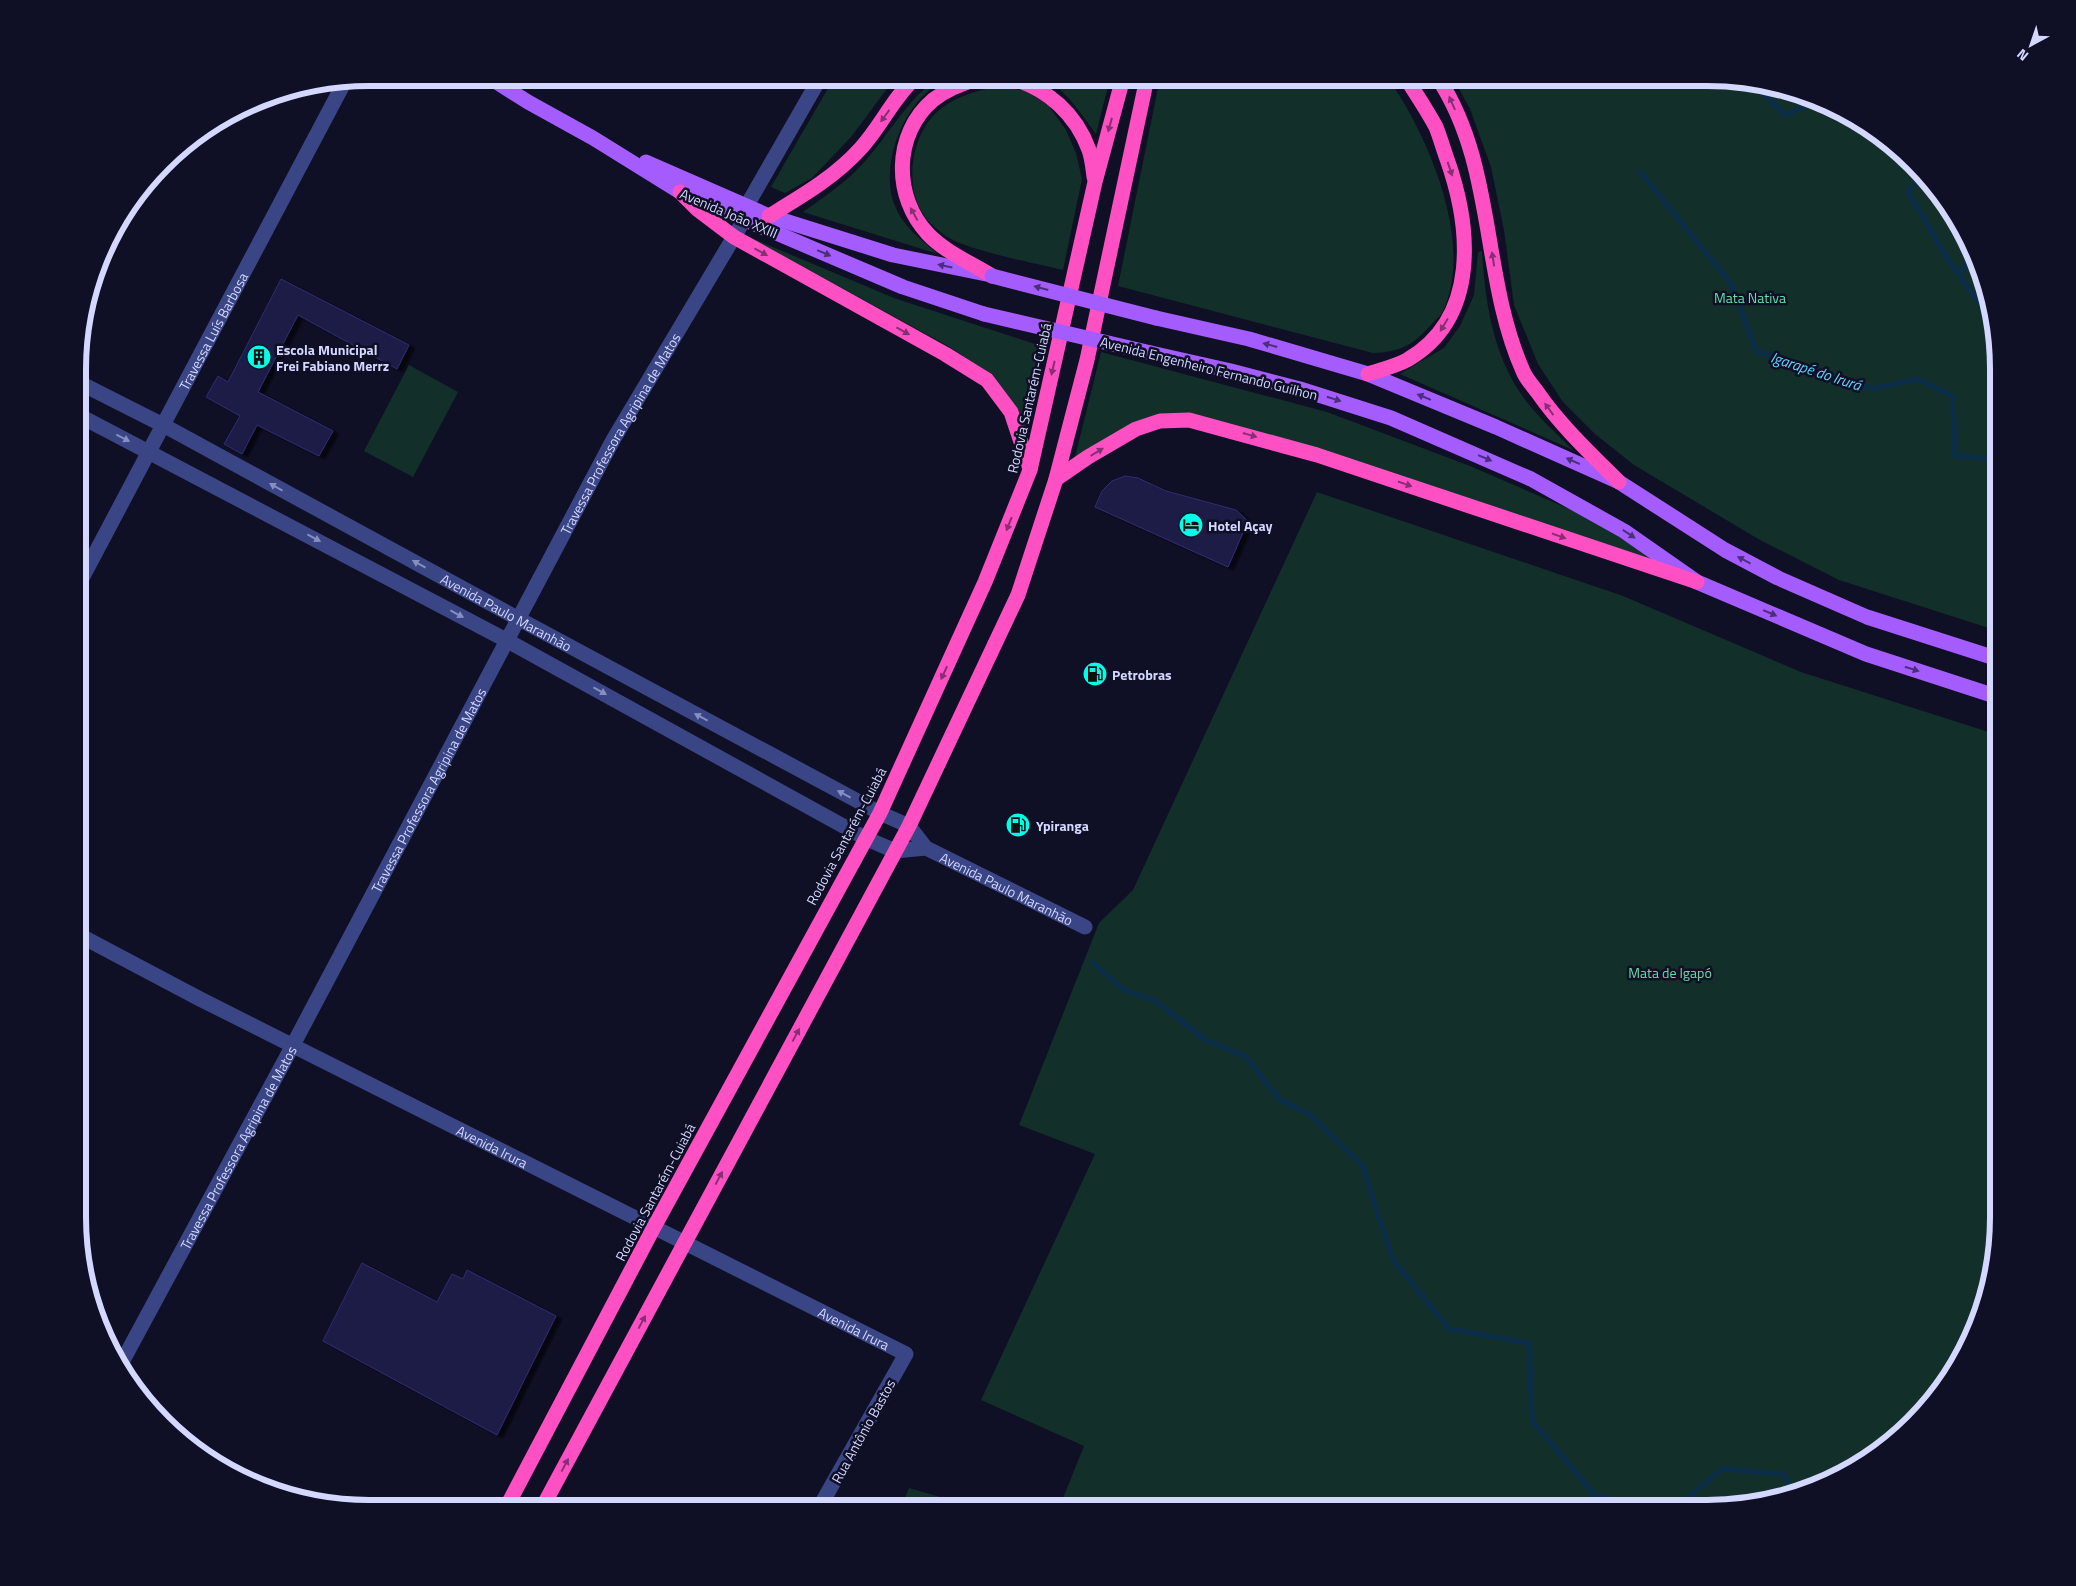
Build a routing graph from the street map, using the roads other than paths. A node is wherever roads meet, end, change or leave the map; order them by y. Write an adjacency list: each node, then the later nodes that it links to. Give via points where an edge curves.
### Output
1 (503, 86): 11 (main road, Avenida João XXIII)
2 (816, 86): 14 (street, Travessa Professora Agripina de Matos)
3 (909, 86): 15 (highway, one-way to 15, via 863,147 843,166 821,185)
4 (957, 86): 17 (highway, one-way to 4, via 928,234 905,194 903,151 916,119 947,90)
5 (1034, 86): 12 (highway, via 1066,110 1090,151)
6 (1121, 86): 12 (highway, Rodovia Santarém-Cuiabá, one-way to 12)
7 (1145, 86): 25 (highway, via 1087,360)
8 (1411, 86): 19 (highway, one-way to 19, via 1436,127 1456,184 1465,240 1463,274 1457,302 1432,341 1407,360)
9 (1443, 86): 26 (highway, one-way to 9, via 1553,415 1523,373 1506,327 1484,202 1470,149)
10 (341, 88): 22 (street, Travessa Luís Barbosa)
11 (593, 138): 13 (main road, Avenida João XXIII); 14 (main road)
12 (1095, 182): 24 (highway, Rodovia Santarém-Cuiabá, one-way to 24)
13 (680, 192): 14 (main road, Avenida João XXIII); 16 (highway, via 697,210)
14 (745, 213): 15 (main road); 16 (street, Travessa Professora Agripina de Matos); 18 (main road, Avenida João XXIII, one-way to 18, via 903,287)
15 (769, 216): 17 (main road, one-way to 15, via 893,254)
16 (734, 237): 24 (highway, one-way to 24, via 987,380 1011,412); 29 (street, Travessa Professora Agripina de Matos, via 613,440)
17 (992, 276): 19 (main road, one-way to 17, bridge, via 1249,340)
18 (984, 314): 28 (main road, Avenida Engenheiro Fernando Guilhon, one-way to 28, bridge, via 1300,388 1391,418 1532,478 1624,531)
19 (1368, 374): 26 (main road, one-way to 19)
20 (86, 386): 22 (street, Avenida Paulo Maranhão)
21 (86, 419): 23 (street, Avenida Paulo Maranhão, one-way to 23)
22 (163, 425): 23 (street, Travessa Luís Barbosa); 29 (street, Avenida Paulo Maranhão, one-way to 22)
23 (149, 451): 27 (street, Travessa Luís Barbosa); 30 (street, Avenida Paulo Maranhão, one-way to 30)
24 (1030, 470): 33 (highway, Rodovia Santarém-Cuiabá, one-way to 33, via 985,582)
25 (1056, 479): 28 (highway, one-way to 28, via 1136,429 1160,421 1189,420 1318,455); 34 (highway, via 1018,595)
26 (1619, 482): 31 (main road, one-way to 26, via 1868,617 1778,578 1725,550)
27 (86, 571)
28 (1697, 582): 32 (main road, Avenida Engenheiro Fernando Guilhon, one-way to 32, via 1866,654)
29 (518, 619): 30 (street, Travessa Professora Agripina de Matos); 33 (street, Avenida Paulo Maranhão, one-way to 29)
30 (506, 640): 35 (street, Avenida Paulo Maranhão, one-way to 35); 40 (street, Travessa Professora Agripina de Matos)
31 (1990, 656)
32 (1990, 694)
33 (880, 813): 34 (street, Avenida Paulo Maranhão); 35 (highway, Rodovia Santarém-Cuiabá)
34 (909, 826): 36 (street, Avenida Paulo Maranhão); 37 (highway)
35 (865, 838): 37 (street, Avenida Paulo Maranhão); 41 (highway, Rodovia Santarém-Cuiabá)
36 (926, 848): 37 (street, Avenida Paulo Maranhão); 38 (street, Avenida Paulo Maranhão)
37 (895, 851): 42 (highway, one-way to 37)
38 (1086, 927)
39 (86, 939): 40 (street, Avenida Irura)
40 (293, 1046): 41 (street, Avenida Irura); 44 (street, Travessa Professora Agripina de Matos)
41 (654, 1227): 42 (street, Avenida Irura); 45 (highway, Rodovia Santarém-Cuiabá)
42 (684, 1243): 43 (street, Avenida Irura); 46 (highway, one-way to 42)
43 (906, 1354): 47 (street, Rua Antônio Bastos)
44 (124, 1358)
45 (510, 1500)
46 (546, 1500)
47 (824, 1500)

